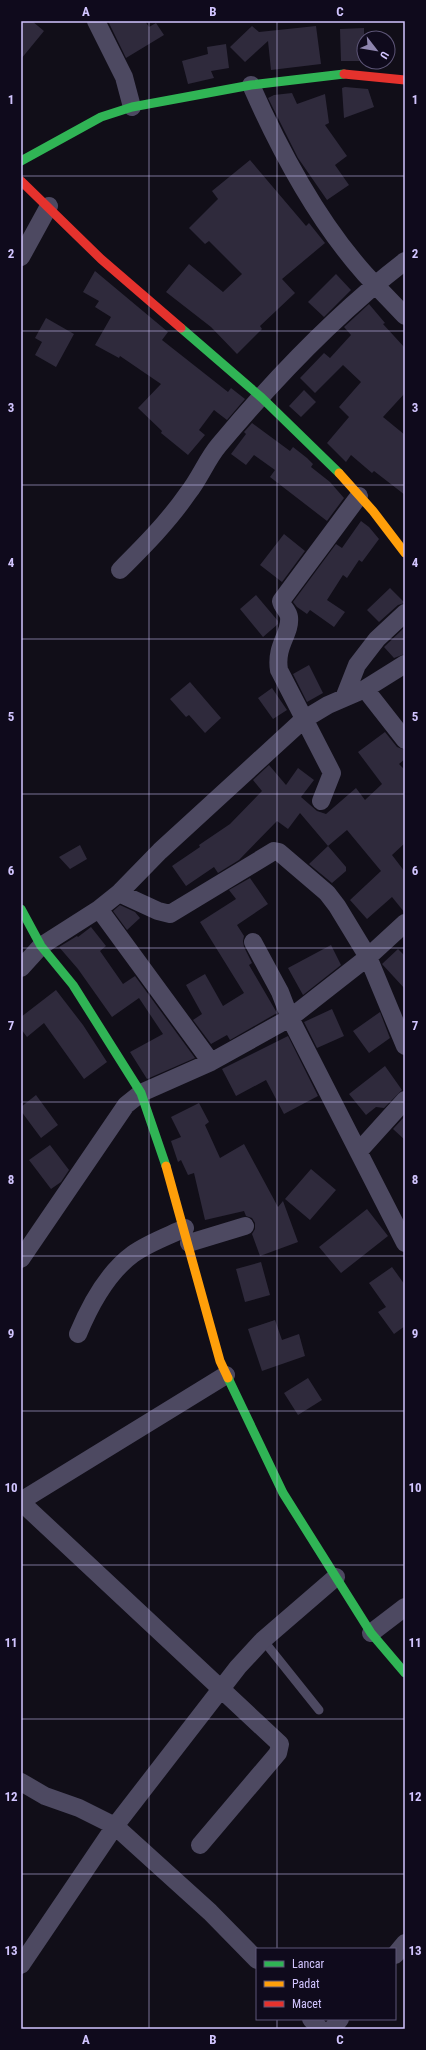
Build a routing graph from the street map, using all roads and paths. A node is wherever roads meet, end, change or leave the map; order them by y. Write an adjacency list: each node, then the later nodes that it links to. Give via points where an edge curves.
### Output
1 (96, 21): 4 (street, via 124,77)
2 (405, 80): 3 (street, via 343,74)
3 (251, 85): 4 (street); 10 (street, via 268,123 317,210)
4 (132, 107): 5 (street, via 101,117)
5 (21, 161)
6 (21, 181): 7 (street)
7 (49, 206): 8 (street); 12 (street, via 100,258)
8 (21, 257)
9 (405, 262): 10 (street)
10 (375, 284): 11 (street); 12 (street, via 298,358)
11 (405, 316)
12 (262, 397): 13 (street); 15 (street, via 218,446 189,493 158,532)
13 (359, 496): 14 (street, via 381,520); 20 (street, via 280,601 288,612 289,620 278,651 279,670)
14 (405, 553)
15 (120, 570)
16 (405, 613): 19 (street, via 377,639 357,665)
17 (405, 664): 18 (street)
18 (365, 689): 19 (street); 21 (street)
19 (344, 698): 20 (street)
20 (303, 720): 22 (street, via 332,773); 23 (street, via 160,851)
21 (405, 740)
22 (321, 801)
23 (119, 893): 25 (street); 29 (street, via 170,914 274,851 327,893)
24 (21, 909): 28 (street)
25 (99, 909): 28 (street); 33 (street)
26 (405, 923): 29 (street)
27 (253, 942): 31 (street, via 280,992 286,994)
28 (41, 946): 30 (street); 34 (street, via 73,985)
29 (368, 957): 31 (street); 32 (street)
30 (21, 968)
31 (294, 1016): 33 (street); 36 (street)
32 (405, 1046)
33 (211, 1062): 34 (street)
34 (141, 1093): 38 (street, via 171,1179); 40 (street, via 126,1105)
35 (405, 1100): 36 (street)
36 (358, 1151): 39 (street)
37 (245, 1226): 38 (street)
38 (187, 1236): 41 (street, via 133,1254 106,1282 85,1316); 42 (street, via 215,1346)
39 (405, 1243)
40 (21, 1259)
41 (78, 1334)
42 (226, 1375): 43 (street); 44 (street, via 283,1493)
43 (21, 1501): 49 (street)
44 (336, 1577): 46 (street); 47 (street)
45 (405, 1607): 46 (street)
46 (371, 1633): 48 (street)
47 (263, 1640): 49 (street); 50 (lane)
48 (405, 1673)
49 (221, 1688): 52 (street); 53 (street, via 278,1741 280,1748)
50 (319, 1710)
51 (21, 1782): 52 (street, via 45,1796 74,1805)
52 (115, 1826): 56 (street, via 205,1907); 57 (street)
53 (200, 1845)
54 (405, 1943): 55 (street)
55 (396, 1954)
56 (256, 1959)
57 (21, 1965)
58 (312, 2020): 60 (street)
59 (339, 2020): 61 (street)
60 (320, 2029)
61 (332, 2029)

